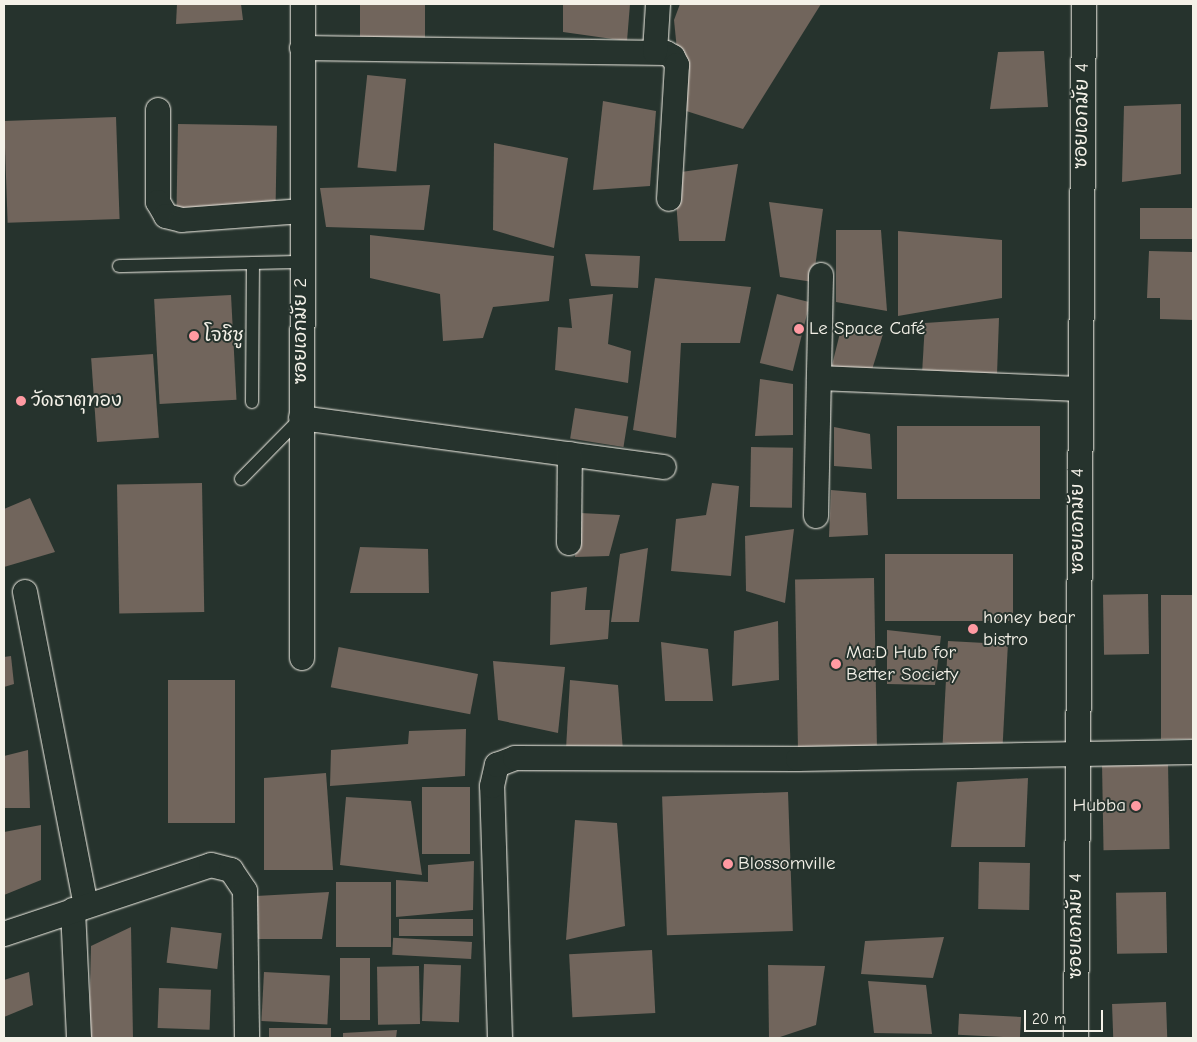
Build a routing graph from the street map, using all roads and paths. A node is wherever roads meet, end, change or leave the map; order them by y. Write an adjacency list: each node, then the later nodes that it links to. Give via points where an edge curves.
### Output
1 (303, 4): 4 (street, ซอยเอกมัย 2)
2 (658, 4): 5 (street)
3 (1084, 4): 14 (street, ซอยเอกมัย 4)
4 (302, 48): 5 (street); 8 (street, ซอยเอกมัย 2)
5 (655, 52): 7 (street, via 673,57 677,65)
6 (158, 110): 8 (street, via 158,202 166,216 182,220)
7 (669, 198)
8 (302, 211): 9 (street, ซอยเอกมัย 2)
9 (301, 262): 10 (lane); 16 (street, ซอยเอกมัย 2)
10 (252, 263): 11 (lane); 15 (lane)
11 (120, 266)
12 (821, 276): 13 (street)
13 (819, 378): 14 (street); 20 (street)
14 (1079, 389): 25 (street, ซอยเอกมัย 4)
15 (252, 402)
16 (301, 418): 17 (street); 19 (lane); 23 (street, ซอยเอกมัย 2)
17 (570, 454): 18 (street); 21 (street)
18 (664, 467)
19 (241, 479)
20 (816, 516)
21 (569, 543)
22 (25, 592): 26 (street)
23 (302, 658)
24 (1193, 752): 25 (street)
25 (1076, 755): 30 (street, via 515,758 497,765 492,786); 31 (street, ซอยเอกมัย 4)
26 (79, 908): 27 (street); 28 (street); 29 (street, via 211,866 231,870 245,891)
27 (4, 934)
28 (79, 1038)
29 (247, 1038)
30 (500, 1038)
31 (1076, 1038)

